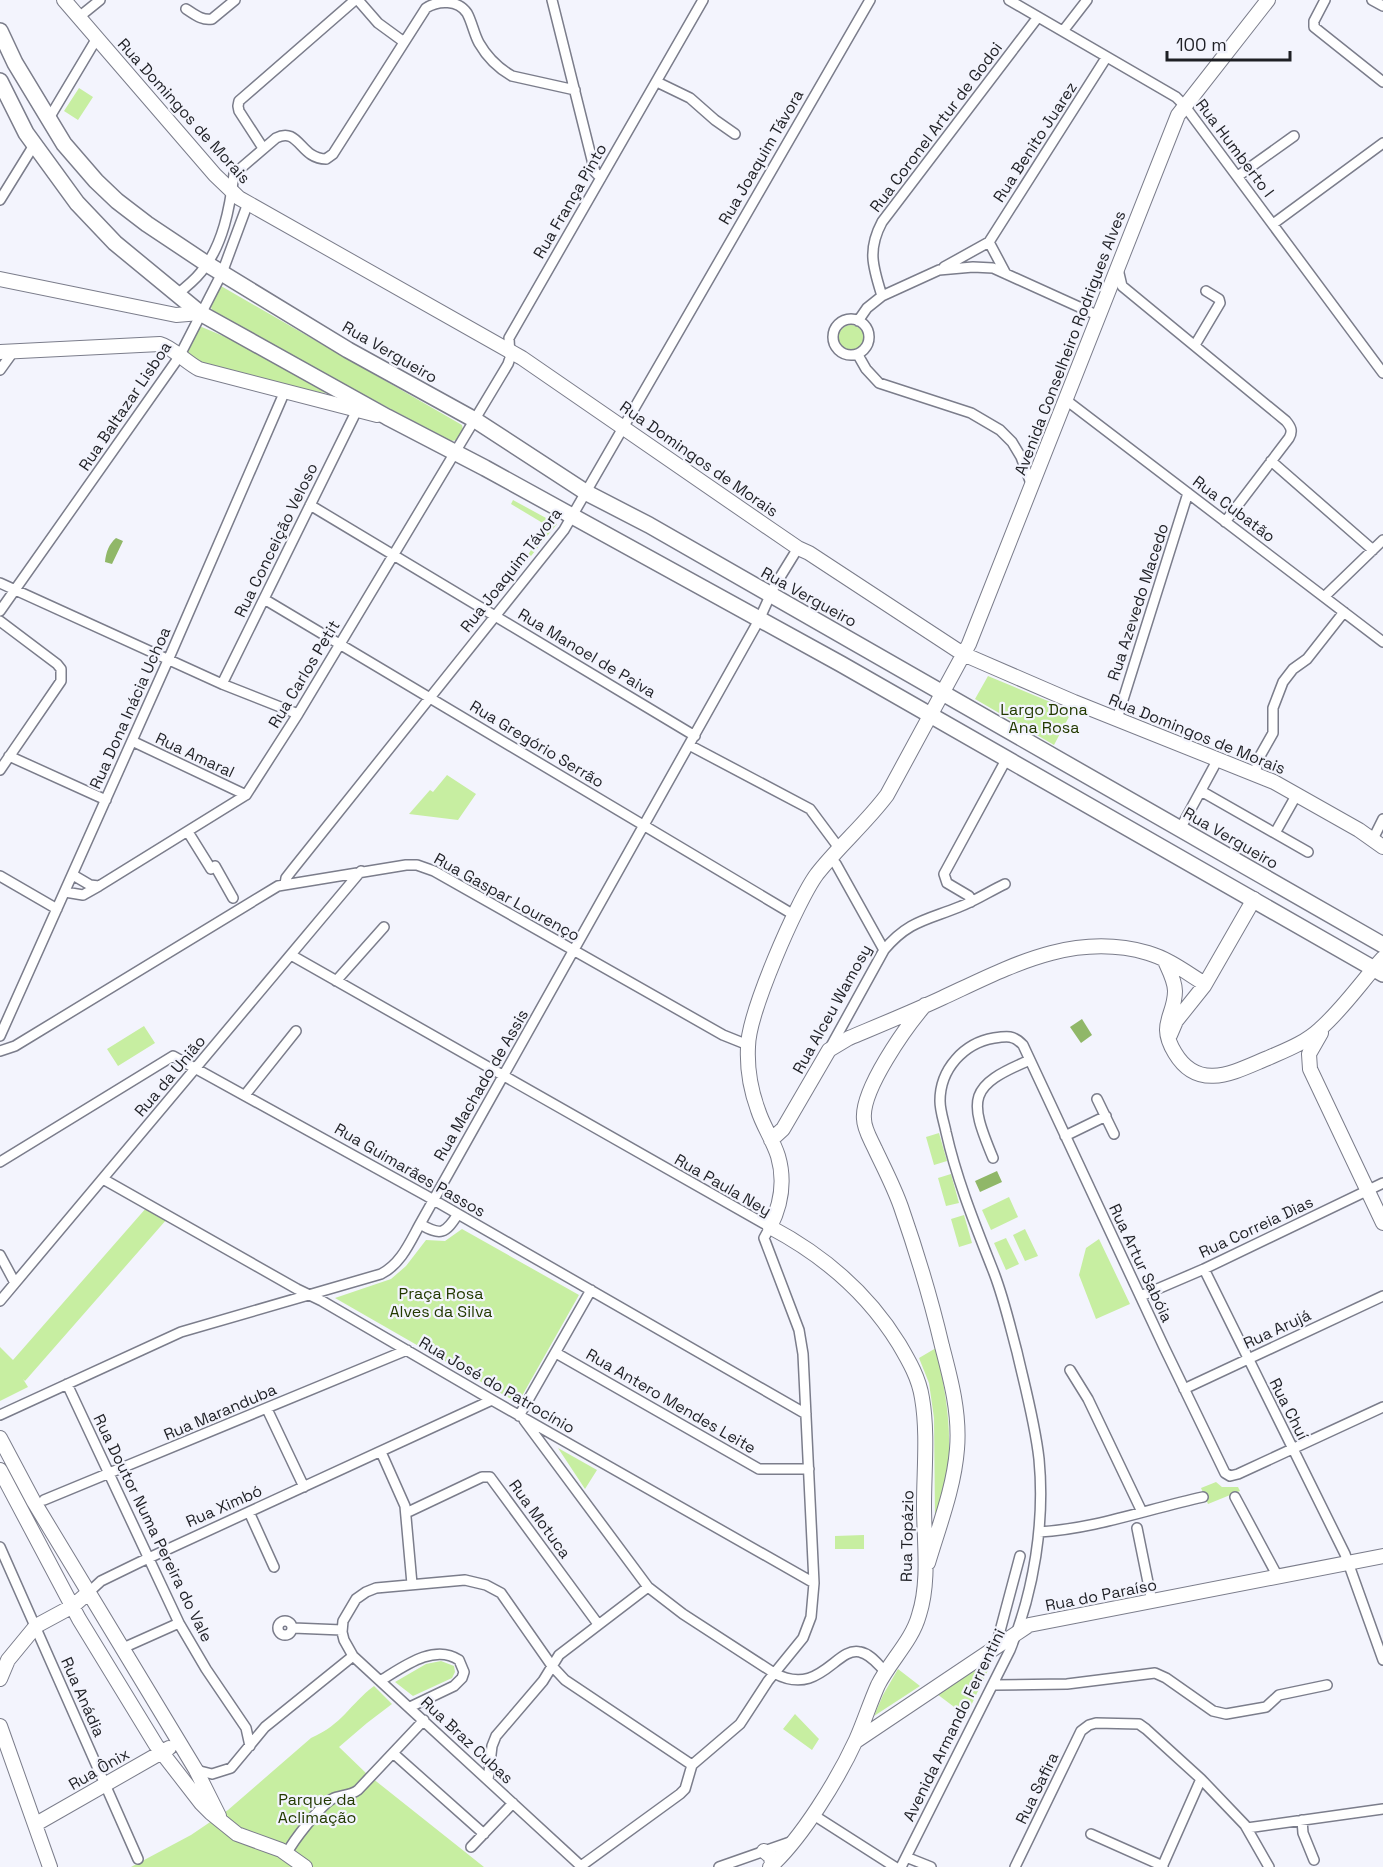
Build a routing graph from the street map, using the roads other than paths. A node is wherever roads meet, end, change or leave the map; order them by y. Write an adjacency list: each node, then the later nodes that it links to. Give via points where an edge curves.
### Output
1 (64, 0): 15 (street, Rua Domingos de Morais)
2 (100, 0): 15 (street)
3 (235, 0): 14 (street, via 208,20)
4 (357, 0): 20 (street); 32 (street, via 239,100 239,111)
5 (552, 0): 25 (street)
6 (703, 0): 23 (street, Rua França Pinto)
7 (870, 0): 67 (street, Rua Joaquim Távora)
8 (1010, 0): 16 (street, Rua Humberto I)
9 (1087, 0): 18 (street)
10 (1268, 0): 26 (street, Avenida Conselheiro Rodrigues Alves)
11 (1325, 0): 24 (street, via 1314,27)
12 (1372, 0): 13 (street)
13 (1383, 6)
14 (186, 9)
15 (79, 17): 19 (street, Rua Domingos de Morais)
16 (1038, 17): 18 (street, Rua Humberto I); 50 (street, Rua Coronel Artur de Godoi, via 882,222 872,250)
17 (0, 31): 27 (main road, Rua Vergueiro)
18 (1063, 32): 21 (street, Rua Humberto I)
19 (97, 38): 27 (street); 35 (street, Rua Domingos de Morais)
20 (404, 42): 25 (street, via 426,8 450,0 463,8 485,53 503,71); 32 (street, via 333,154 326,159 311,157 289,135 283,134)
21 (1107, 58): 26 (street, Rua Humberto I); 39 (street, Rua Benito Juarez)
22 (0, 81): 31 (main road)
23 (657, 82): 28 (street, via 686,95); 34 (street, Rua França Pinto)
24 (1383, 82)
25 (574, 90): 34 (street, via 595,172)
26 (1184, 105): 33 (street, Rua Humberto I); 41 (street, Avenida Conselheiro Rodrigues Alves)
27 (48, 120): 40 (main road, Rua Vergueiro, via 64,144 117,201)
28 (735, 134)
29 (1294, 136): 33 (street)
30 (1383, 143): 38 (street)
31 (34, 145): 36 (street); 48 (main road, via 73,198 103,230)
32 (263, 148): 35 (street, via 234,174)
33 (1238, 176): 38 (street, Rua Humberto I)
34 (601, 178): 56 (street, Rua França Pinto, via 509,338)
35 (232, 192): 37 (street, Rua Domingos de Morais); 40 (street, via 230,207)
36 (0, 200)
37 (248, 203): 43 (street, Rua Baltazar Lisboa); 56 (street, Rua Domingos de Morais)
38 (1273, 224): 61 (street, Rua Humberto I)
39 (989, 242): 42 (street); 44 (street)
40 (207, 264): 43 (main road, Rua Vergueiro); 48 (street)
41 (1118, 268): 46 (street); 49 (street, Avenida Conselheiro Rodrigues Alves)
42 (939, 270): 44 (street, via 984,267); 50 (street)
43 (222, 273): 52 (street, Rua Baltazar Lisboa); 66 (main road, Rua Vergueiro, via 348,350)
44 (1006, 274): 53 (street)
45 (0, 279): 51 (street)
46 (1122, 286): 49 (street); 55 (street)
47 (1206, 291): 55 (street, via 1220,303)
48 (176, 295): 51 (street); 52 (main road)
49 (1107, 296): 53 (street, Avenida Conselheiro Rodrigues Alves)
50 (882, 297): 54 (street)
51 (155, 310): 52 (street, via 176,315)
52 (200, 314): 59 (street, Rua Baltazar Lisboa); 65 (main road)
53 (1099, 316): 63 (street, Avenida Conselheiro Rodrigues Alves)
54 (858, 321): 58 (street, via 869,336 867,346); 58 (street, via 842,321 832,339 840,352)
55 (1195, 345): 69 (street, via 1290,425 1291,435)
56 (510, 351): 66 (street, Rua França Pinto, via 508,364); 67 (street, Rua Domingos de Morais)
57 (7, 352): 59 (street, via 160,344); 60 (street)
58 (858, 355): 70 (street, via 879,383 970,413 1000,430 1021,457)
59 (179, 357): 62 (street, via 200,369); 81 (street, Rua Baltazar Lisboa)
60 (0, 370)
61 (1383, 373)
62 (285, 391): 64 (street); 93 (street, Rua Dona Inácia Uchoa)
63 (1066, 400): 70 (street, Avenida Conselheiro Rodrigues Alves); 72 (street, Rua Cubatão)
64 (357, 410): 65 (street); 73 (street, Rua Conceição Veloso)
65 (387, 417): 68 (main road)
66 (475, 420): 68 (street, Rua Carlos Petit); 71 (main road, Rua Vergueiro)
67 (624, 427): 71 (street, Rua Joaquim Távora); 77 (street, Rua Domingos de Morais)
68 (456, 453): 74 (main road); 79 (street, Rua Carlos Petit)
69 (1271, 460): 75 (street); 78 (street)
70 (1032, 486): 92 (street, Avenida Conselheiro Rodrigues Alves)
71 (587, 493): 74 (street, Rua Joaquim Távora); 82 (main road, Rua Vergueiro)
72 (1188, 493): 75 (street, Rua Cubatão); 99 (street, Rua Azevedo Macedo)
73 (310, 505): 79 (street, Rua Manoel de Paiva); 84 (street, Rua Conceição Veloso)
74 (573, 516): 87 (street, Rua Joaquim Távora); 88 (main road)
75 (1225, 522): 83 (street, Rua Cubatão)
76 (1383, 540): 78 (street)
77 (798, 548): 82 (street, Rua Machado de Assis); 92 (street, Rua Domingos de Morais)
78 (1373, 550): 83 (street)
79 (394, 555): 87 (street, Rua Manoel de Paiva); 91 (street, Rua Carlos Petit)
80 (0, 583): 81 (street)
81 (15, 590): 85 (street, Rua Baltazar Lisboa); 93 (street)
82 (770, 595): 88 (street, Rua Machado de Assis); 95 (main road, Rua Vergueiro)
83 (1324, 597): 86 (street, Rua Cubatão)
84 (264, 599): 91 (street, Rua Gregório Serrão); 94 (street, Rua Conceição Veloso)
85 (0, 611)
86 (1344, 612): 90 (street, Rua Cubatão); 107 (street, via 1283,682 1274,708 1273,733)
87 (495, 615): 96 (street, Rua Joaquim Távora); 100 (street, Rua Manoel de Paiva)
88 (759, 620): 98 (main road); 100 (street, Rua Machado de Assis)
89 (0, 621): 103 (street, via 57,664 62,676)
90 (1383, 642)
91 (340, 644): 96 (street, Rua Gregório Serrão); 97 (street, Rua Carlos Petit)
92 (963, 654): 95 (street, Avenida Conselheiro Rodrigues Alves); 99 (street, Rua Domingos de Morais)
93 (169, 658): 94 (street); 101 (street, Rua Dona Inácia Uchoa)
94 (222, 684): 97 (street)
95 (943, 693): 98 (street, Avenida Conselheiro Rodrigues Alves); 114 (main road, Rua Vergueiro)
96 (430, 699): 113 (street, Rua Gregório Serrão); 123 (street, Rua Joaquim Távora)
97 (298, 714): 110 (street, Rua Carlos Petit)
98 (931, 715): 104 (main road); 119 (street, Avenida Conselheiro Rodrigues Alves, via 887,795)
99 (1117, 719): 105 (street, Rua Domingos de Morais)
100 (695, 736): 102 (street, Rua Machado de Assis)
101 (132, 741): 110 (street, Rua Amaral); 111 (street, Rua Dona Inácia Uchoa)
102 (689, 745): 113 (street, Rua Machado de Assis); 119 (street, via 810,809)
103 (9, 756): 106 (street); 111 (street)
104 (1007, 759): 128 (main road); 129 (street, via 944,874 947,883 969,896)
105 (1218, 759): 107 (street, Rua Domingos de Morais); 108 (street)
106 (0, 770)
107 (1255, 773): 109 (street, Rua Domingos de Morais)
108 (1201, 791): 114 (street); 116 (street)
109 (1297, 794): 116 (street); 117 (street, Rua Domingos de Morais)
110 (246, 795): 115 (street, Rua Carlos Petit)
111 (106, 800): 121 (street, Rua Dona Inácia Uchoa)
112 (1383, 819): 117 (street)
113 (644, 826): 131 (street, Rua Gregório Serrão); 135 (street, Rua Machado de Assis)
114 (1180, 829): 133 (main road, Rua Vergueiro)
115 (188, 832): 125 (street, Rua Carlos Petit); 127 (street)
116 (1275, 833): 118 (street)
117 (1378, 843)
118 (1308, 852)
119 (834, 853): 131 (street, Avenida Conselheiro Rodrigues Alves, via 807,888); 134 (street, via 836,864)
120 (361, 871): 123 (street, Rua Gaspar Lourenço); 135 (street, Rua Gaspar Lourenço, via 406,865 427,868); 136 (street, Rua da União)
121 (73, 875): 125 (street); 126 (street, Rua Dona Inácia Uchoa)
122 (0, 876): 130 (street)
123 (285, 884): 145 (street, Rua Gaspar Lourenço)
124 (1005, 884): 129 (street, Rua Alceu Wamosy)
125 (99, 886): 126 (street, Rua Carlos Petit, via 82,895)
126 (65, 892): 130 (street, Rua Dona Inácia Uchoa)
127 (233, 898)
128 (1254, 899): 138 (main road); 140 (street)
129 (970, 902): 134 (street, Rua Alceu Wamosy, via 923,919 896,936)
130 (57, 909): 144 (street, Rua Dona Inácia Uchoa)
131 (795, 915): 147 (street, Avenida Conselheiro Rodrigues Alves, via 760,1000)
132 (384, 927): 139 (street)
133 (1383, 945)
134 (884, 950): 149 (street, Rua Alceu Wamosy)
135 (574, 951): 147 (street, Rua Gaspar Lourenço, via 723,1035); 153 (street, Rua Machado de Assis)
136 (291, 955): 139 (street, Rua Paula Ney); 152 (street, Rua da União)
137 (1165, 961): 140 (street); 141 (street, via 1123,948 1065,948 1009,967); 146 (street, via 1175,991 1167,1026)
138 (1380, 966): 142 (street)
139 (336, 981): 153 (street, Rua Paula Ney)
140 (1205, 984): 146 (street, via 1172,1027)
141 (925, 1005): 149 (street); 207 (street, via 874,1082 864,1104 864,1120 918,1257 952,1386 957,1449)
142 (1329, 1021): 148 (street); 154 (street, via 1309,1054)
143 (296, 1031): 155 (street)
144 (1, 1035): 145 (street)
145 (23, 1041): 150 (street, Rua Gaspar Lourenço)
146 (1169, 1041): 148 (street, via 1191,1070 1207,1076 1226,1075)
147 (748, 1045): 160 (street, via 757,1108)
148 (1293, 1047): 154 (street)
149 (829, 1050): 160 (street, Rua Alceu Wamosy, via 783,1130)
150 (0, 1051)
151 (1030, 1060): 159 (street, Rua Artur Sabóia); 161 (street, via 991,1079 979,1094 979,1119); 209 (street, Avenida Armando Ferrentini, via 1019,1040 1008,1035 973,1044 948,1071 940,1102 957,1176 999,1284 1032,1417 1039,1461)
152 (196, 1069): 155 (street, Rua Guimarães Passos); 162 (street, Rua Guimarães Passos, via 173,1056); 163 (street, Rua da União)
153 (503, 1076): 166 (street, Rua Machado de Assis); 170 (street, Rua Paula Ney)
154 (1313, 1077): 165 (street)
155 (245, 1095): 166 (street, Rua Guimarães Passos)
156 (1097, 1099): 157 (street)
157 (1106, 1116): 158 (street); 159 (street)
158 (1114, 1134)
159 (1065, 1136): 176 (street, Rua Artur Sabóia)
160 (771, 1140): 170 (street, via 779,1162 781,1188 778,1211)
161 (993, 1158)
162 (0, 1162)
163 (103, 1179): 173 (street, Rua da União); 175 (street, Rua José do Patrocínio)
164 (1383, 1183): 165 (street, Rua Correia Dias)
165 (1367, 1190): 168 (street); 172 (street, Rua Correia Dias)
166 (433, 1199): 167 (street, Rua Guimarães Passos); 169 (street, Rua Machado de Assis)
167 (458, 1214): 169 (street, via 441,1232); 174 (street, Rua Guimarães Passos)
168 (1383, 1223)
169 (420, 1224): 175 (street, Rua Machado de Assis, via 390,1269)
170 (770, 1227): 188 (street, Rua Paula Ney, via 764,1238 802,1341); 206 (street, Rua Topázio, via 843,1276 873,1306 909,1360 924,1407)
171 (0, 1255): 173 (street)
172 (1204, 1269): 176 (street, Rua Correia Dias); 181 (street, Rua Chuí)
173 (15, 1283): 178 (street, Rua da União)
174 (591, 1290): 180 (street); 188 (street, Rua Guimarães Passos)
175 (309, 1295): 179 (street, Rua José do Patrocínio); 183 (street, Rua Machado de Assis, via 181,1332)
176 (1141, 1296): 184 (street, Rua Artur Sabóia)
177 (1383, 1296): 181 (street, Rua Arujá)
178 (0, 1301)
179 (407, 1350): 185 (street, Rua José do Patrocínio); 187 (street, Rua Maranduba)
180 (555, 1353): 190 (street); 196 (street, Rua Antero Mendes Leite, via 759,1469)
181 (1248, 1359): 184 (street, Rua Arujá); 193 (street, Rua Chuí)
182 (1070, 1370): 204 (street)
183 (67, 1384): 189 (street, Rua Machado de Assis); 198 (street, Rua Doutor Numa Pereira do Vale)
184 (1184, 1389): 193 (street, Rua Artur Sabóia, via 1225,1473 1230,1476)
185 (492, 1400): 190 (street, Rua José do Patrocínio); 194 (street, Rua Ximbó)
186 (1383, 1407): 193 (street)
187 (267, 1408): 198 (street, Rua Maranduba); 199 (street)
188 (806, 1414): 196 (street, Rua Paula Ney)
189 (0, 1415)
190 (520, 1416): 191 (street, Rua José do Patrocínio); 195 (street)
191 (553, 1435): 195 (street, via 549,1445); 218 (street, Rua José do Patrocínio)
192 (0, 1438): 221 (street)
193 (1293, 1449): 214 (street, Rua Chuí)
194 (381, 1452): 199 (street, Rua Ximbó); 205 (street)
195 (555, 1462): 220 (street)
196 (809, 1469): 218 (street, Rua Paula Ney)
197 (0, 1470): 223 (street)
198 (110, 1474): 202 (street, Rua Maranduba); 213 (street, Rua Doutor Numa Pereira do Vale)
199 (304, 1487): 203 (street, Rua Ximbó)
200 (1203, 1497): 204 (street)
201 (1235, 1497): 217 (street)
202 (44, 1500)
203 (249, 1512): 213 (street, Rua Ximbó); 215 (street)
204 (1142, 1512): 209 (street)
205 (406, 1513): 219 (street); 225 (street, Rua Motuca, via 482,1477 490,1477)
206 (924, 1519): 207 (street, via 929,1528); 216 (street, Rua Topázio)
207 (940, 1524): 216 (street)
208 (1137, 1528): 222 (street)
209 (1039, 1532): 229 (street, Avenida Armando Ferrentini)
210 (0, 1547): 226 (street, Rua Anádia)
211 (1020, 1556): 230 (street)
212 (1383, 1556): 214 (street, Rua do Paraíso)
213 (149, 1558): 221 (street, Rua Ximbó, via 100,1581); 224 (street, Rua Doutor Numa Pereira do Vale)
214 (1348, 1563): 217 (street, Rua do Paraíso); 233 (street, Rua Chuí)
215 (274, 1567)
216 (924, 1577): 235 (street, Rua Topázio, via 919,1618)
217 (1278, 1577): 222 (street, Rua do Paraíso)
218 (813, 1583): 236 (street, Rua Paula Ney, via 811,1617 803,1638)
219 (412, 1584): 228 (street, via 376,1587 366,1592 348,1609); 234 (street, via 465,1580 495,1589)
220 (648, 1587): 225 (street); 236 (street)
221 (89, 1592): 223 (street, Rua Ximbó); 231 (street)
222 (1152, 1602): 229 (street, Rua do Paraíso, via 1029,1625)
223 (73, 1606): 226 (street, Rua Ximbó); 249 (street)
224 (179, 1623): 231 (street); 248 (street, Rua Doutor Numa Pereira do Vale, via 246,1728)
225 (598, 1624): 234 (street, via 559,1654)
226 (36, 1626): 237 (street, Rua Ximbó, via 8,1660); 255 (street, Rua Anádia)
227 (293, 1628): 228 (street)
228 (342, 1630): 232 (street, Rua Braz Cubas)
229 (1017, 1632): 230 (street, Rua do Paraíso); 239 (street, Avenida Armando Ferrentini)
230 (997, 1640): 244 (street, Rua do Paraíso)
231 (123, 1648): 247 (street)
232 (353, 1656): 238 (street, Rua Braz Cubas); 248 (street, via 265,1726)
233 (1383, 1660)
234 (552, 1665): 251 (street, via 571,1685); 254 (street, via 496,1736)
235 (886, 1672): 236 (street, via 857,1651 843,1656 819,1675 787,1679); 242 (street, Rua Topázio)
236 (774, 1673): 251 (street, Rua Paula Ney, via 740,1724)
237 (0, 1679)
238 (380, 1681): 241 (street, Rua Braz Cubas); 241 (street, via 433,1654 448,1654 459,1660 464,1672 457,1683)
239 (994, 1685): 240 (street, via 1067,1684 1155,1673 1213,1711 1226,1714 1266,1707 1279,1695); 269 (street, Avenida Armando Ferrentini)
240 (1328, 1685)
241 (410, 1707): 243 (street, Rua Braz Cubas)
242 (867, 1714): 244 (street, via 869,1721); 246 (street, Rua Topázio)
243 (423, 1720): 250 (street); 254 (street, Rua Braz Cubas)
244 (883, 1721): 246 (street, Rua do Paraíso)
245 (0, 1726): 261 (street)
246 (856, 1741): 258 (street, Rua Topázio)
247 (178, 1742): 249 (street, Rua Ônix); 252 (street)
248 (250, 1746): 252 (street, via 224,1772)
249 (161, 1753): 255 (street, Rua Ônix); 259 (street, via 201,1803)
250 (393, 1753): 263 (street); 268 (street, via 357,1791 326,1803)
251 (692, 1765): 276 (street, via 685,1789 676,1798)
252 (196, 1770): 259 (street)
253 (1202, 1779): 262 (street); 273 (street); 281 (street, Rua Safira, via 1139,1724 1089,1725 1082,1731)
254 (488, 1780): 256 (street, Rua Braz Cubas)
255 (106, 1785): 261 (street, Rua Ônix); 270 (street, Rua Anádia)
256 (513, 1803): 263 (street); 276 (street, Rua Braz Cubas)
257 (1383, 1809): 260 (street)
258 (812, 1814): 265 (street, Rua Topázio); 278 (street)
259 (219, 1818): 268 (street, via 237,1834)
260 (1302, 1820): 262 (street); 271 (street)
261 (36, 1824): 274 (street)
262 (1247, 1828): 282 (street)
263 (484, 1834): 266 (street)
264 (1091, 1834): 273 (street)
265 (794, 1841): 267 (street); 272 (street, Rua Topázio)
266 (471, 1847)
267 (764, 1851): 272 (street, via 771,1857); 277 (street)
268 (287, 1853): 275 (street)
269 (906, 1857): 279 (street, Avenida Armando Ferrentini); 280 (street)
270 (138, 1859)
271 (1314, 1860)
272 (771, 1866)
273 (1163, 1866)
274 (50, 1867)
275 (304, 1867)
276 (581, 1867)
277 (719, 1867)
278 (895, 1867)
279 (901, 1867)
280 (931, 1867)
281 (1014, 1867)
282 (1269, 1867)

